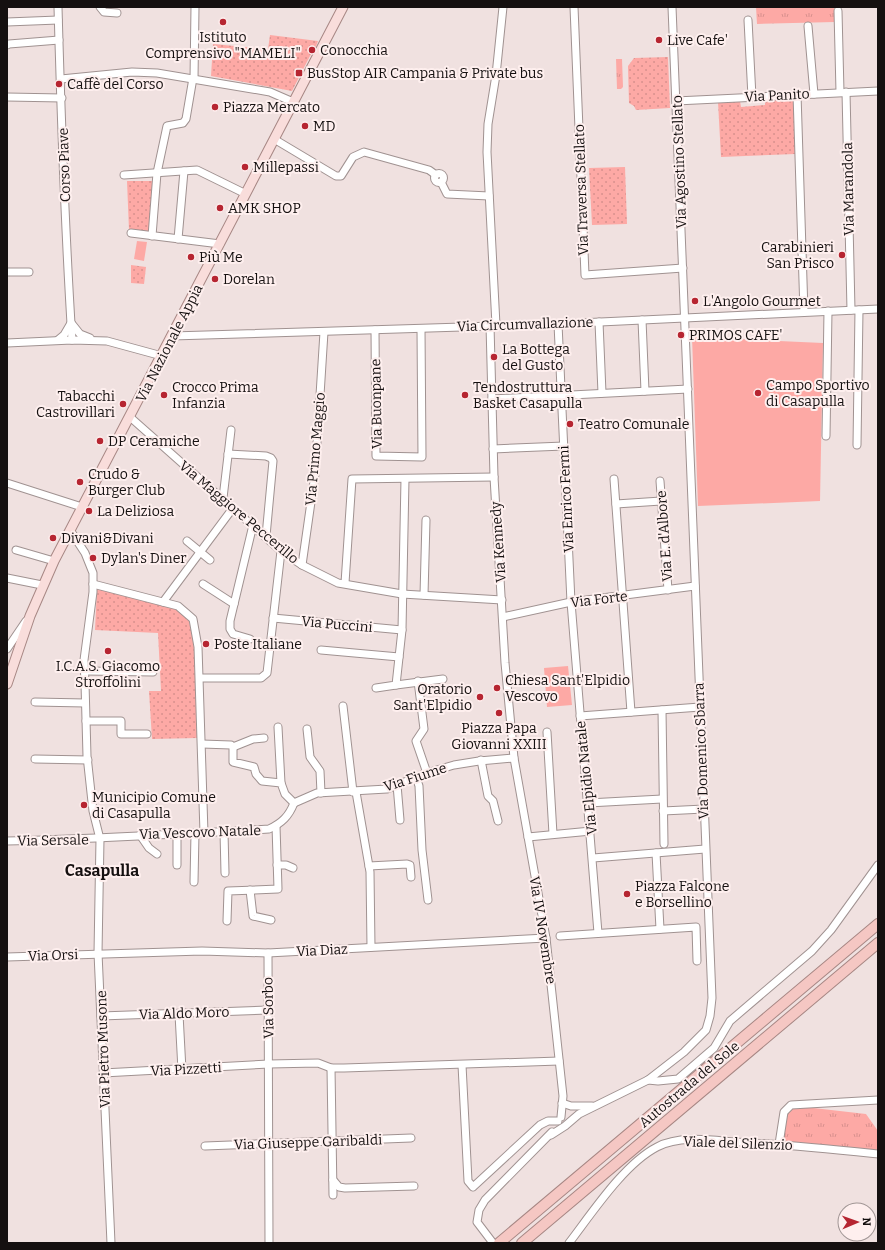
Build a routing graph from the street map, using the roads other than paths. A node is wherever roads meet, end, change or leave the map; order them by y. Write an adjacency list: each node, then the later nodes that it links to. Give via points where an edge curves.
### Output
1 (58, 7): 10 (street, Corso Piave)
2 (100, 7): 9 (street, via 104,12)
3 (195, 7): 16 (street)
4 (343, 7): 26 (main road, Via Nazionale Appia)
5 (503, 7): 32 (street, Via Kennedy, via 488,124)
6 (574, 7): 37 (street, Via Traversa Stellato, via 585,275)
7 (672, 7): 25 (street, Via Agostino Stellato)
8 (838, 11): 19 (street, Via Marandola)
9 (116, 13)
10 (58, 20): 12 (street); 14 (street, Corso Piave)
11 (748, 20): 23 (street)
12 (7, 22)
13 (808, 26): 21 (street)
14 (59, 40): 15 (street); 17 (street, Corso Piave)
15 (7, 45)
16 (193, 78): 17 (street, via 132,72); 26 (street, via 270,92); 29 (street, via 186,119 183,123 168,125)
17 (61, 79): 24 (street, Corso Piave)
18 (878, 91): 19 (street, Via Panito)
19 (843, 92): 21 (street, Via Panito); 41 (street, Via Marandola)
20 (797, 94): 21 (street, Via Panito); 23 (street, Via Panito); 44 (street)
21 (814, 94)
22 (7, 97): 24 (street)
23 (752, 97): 25 (street, Via Panito)
24 (62, 98): 47 (street, Corso Piave, via 63,174)
25 (676, 101): 37 (street, Via Agostino Stellato)
26 (293, 102): 27 (main road, Via Nazionale Appia)
27 (274, 139): 31 (main road, Via Nazionale Appia); 32 (street, via 336,176 341,176 353,157 364,152 428,170 436,175 441,174 441,182 447,194)
28 (184, 171): 29 (street); 31 (street, via 197,170); 35 (street)
29 (158, 173): 30 (street); 34 (street)
30 (124, 175)
31 (246, 194): 36 (main road, Via Nazionale Appia)
32 (489, 196): 50 (street, Via Kennedy)
33 (131, 233): 34 (street)
34 (152, 236): 35 (street)
35 (178, 239): 36 (street)
36 (220, 244): 54 (main road, Via Nazionale Appia)
37 (683, 268): 45 (street, Via Agostino Stellato)
38 (7, 272): 39 (street)
39 (29, 272)
40 (878, 309): 42 (street, Via Circumvallazione)
41 (851, 310): 42 (street, Via Circumvallazione); 43 (street, Via Circumvallazione)
42 (859, 310): 68 (street)
43 (828, 311): 44 (street, Via Circumvallazione); 67 (street)
44 (804, 312): 45 (street, Via Circumvallazione)
45 (686, 318): 46 (street, Via Circumvallazione); 60 (street, Via Domenico Sbarra)
46 (642, 320): 48 (street, Via Circumvallazione); 61 (street)
47 (71, 322): 55 (street); 56 (street, Corso Piave); 57 (street, via 75,331)
48 (599, 322): 49 (street, Via Circumvallazione); 62 (street)
49 (558, 324): 50 (street, Via Circumvallazione); 63 (street, Via Enrico Fermi)
50 (493, 325): 51 (street, Via Circumvallazione); 64 (street, Via Kennedy)
51 (421, 329): 52 (street, Via Circumvallazione); 52 (street, Via Buonpane, via 422,457 376,456)
52 (375, 330): 53 (street, Via Circumvallazione)
53 (324, 332): 54 (street, Via Circumvallazione); 92 (street, Via Primo Maggio, via 315,474)
54 (172, 336): 59 (main road, Via Nazionale Appia)
55 (58, 340): 56 (street); 58 (street)
56 (72, 340): 57 (street)
57 (100, 341): 59 (street)
58 (7, 343)
59 (162, 356): 65 (main road, Via Nazionale Appia)
60 (688, 389): 61 (street); 98 (street, Via Domenico Sbarra)
61 (645, 391): 62 (street)
62 (602, 394): 63 (street)
63 (561, 395): 64 (street); 69 (street, Via Enrico Fermi)
64 (492, 399): 70 (street, Via Kennedy)
65 (130, 417): 77 (street, Via Maggiore Peccerillo, via 168,453); 80 (main road, Via Nazionale Appia)
66 (231, 430): 71 (street)
67 (826, 436)
68 (857, 445)
69 (564, 446): 70 (street); 105 (street, Via Enrico Fermi)
70 (493, 449): 72 (street, Via Kennedy)
71 (228, 454): 77 (street); 85 (street, via 266,456 273,461)
72 (494, 477): 73 (street); 103 (street, Via Kennedy)
73 (405, 479): 94 (street, via 352,479); 100 (street)
74 (614, 479): 79 (street)
75 (660, 481): 78 (street, Via E. d'Albore)
76 (7, 482): 80 (street)
77 (223, 498): 81 (street, Via Maggiore Peccerillo)
78 (661, 501): 79 (street); 99 (street, Via E. d'Albore)
79 (616, 504): 102 (street)
80 (82, 508): 84 (main road, Via Nazionale Appia)
81 (234, 508): 83 (street, Via Maggiore Peccerillo); 89 (street)
82 (426, 520): 101 (street)
83 (253, 525): 85 (street, Via Maggiore Peccerillo); 106 (street)
84 (70, 530): 91 (main road, Via Nazionale Appia); 95 (street, Via Pietro Musone, via 85,553)
85 (266, 536): 88 (street, Via Maggiore Peccerillo)
86 (187, 541): 89 (street)
87 (16, 550): 91 (street)
88 (281, 551): 92 (street, Via Maggiore Peccerillo); 109 (street)
89 (201, 553): 90 (street); 104 (street)
90 (210, 560)
91 (54, 561): 97 (main road, Via Nazionale Appia)
92 (302, 565): 94 (street, Via Maggiore Peccerillo, via 338,583)
93 (7, 578): 97 (street)
94 (345, 583): 100 (street, Via Maggiore Peccerillo)
95 (93, 584): 104 (street); 115 (street, Via Pietro Musone)
96 (203, 584): 106 (street)
97 (42, 585): 107 (main road, Via Nazionale Appia)
98 (695, 586): 99 (street, Via Forte); 126 (street, Via Domenico Sbarra)
99 (668, 590): 102 (street, Via Forte)
100 (402, 594): 101 (street, Via Maggiore Peccerillo); 110 (street)
101 (424, 595): 103 (street, Via Maggiore Peccerillo)
102 (622, 596): 105 (street, Via Forte); 128 (street)
103 (502, 600): 108 (street, Via Kennedy)
104 (163, 602): 117 (street, via 178,606 193,619 198,640)
105 (571, 602): 108 (street, Via Forte); 129 (street, Via Elpidio Natale)
106 (234, 604): 111 (street, via 230,629 233,634)
107 (30, 616): 112 (street); 120 (main road, Via Nazionale Appia)
108 (503, 617): 138 (street, Via Kennedy)
109 (273, 618): 110 (street, Via Puccini); 117 (street, via 267,673 264,676)
110 (402, 630): 114 (street)
111 (250, 638)
112 (7, 649)
113 (321, 650): 114 (street)
114 (399, 657): 121 (street)
115 (84, 671): 116 (street); 124 (street, Via Pietro Musone)
116 (153, 672)
117 (200, 678): 136 (street)
118 (443, 679): 119 (street)
119 (418, 681): 121 (street); 142 (street, via 424,729 416,741)
120 (7, 684)
121 (396, 685): 122 (street)
122 (376, 688)
123 (35, 702): 124 (street)
124 (85, 703): 130 (street, Via Pietro Musone)
125 (343, 706): 146 (street)
126 (700, 707): 127 (street); 151 (street, Via Domenico Sbarra)
127 (662, 710): 128 (street); 148 (street)
128 (632, 712): 129 (street)
129 (580, 716): 150 (street, Via Elpidio Natale)
130 (86, 721): 134 (street, via 121,721 121,734); 140 (street, Via Pietro Musone)
131 (278, 727): 144 (street)
132 (307, 729): 147 (street, via 310,757 320,771)
133 (547, 732): 161 (street)
134 (147, 734)
135 (264, 738): 137 (street, via 253,739)
136 (202, 744): 137 (street); 159 (street)
137 (233, 747): 144 (street, via 233,762 254,767 262,781)
138 (514, 758): 141 (street, Via Fiume); 163 (street, Via IV Novembre)
139 (35, 759): 140 (street)
140 (88, 760): 166 (street, Via Pietro Musone, via 93,811)
141 (481, 760): 142 (street, Via Fiume); 154 (street, via 488,796 494,801)
142 (427, 773): 143 (street, Via Fiume)
143 (416, 777): 145 (street, Via Fiume); 183 (street)
144 (281, 783): 149 (street, via 288,798)
145 (397, 785): 146 (street, Via Fiume, via 387,789); 153 (street)
146 (355, 792): 147 (street, Via Fiume); 177 (street)
147 (320, 793): 149 (street, Via Fiume)
148 (662, 798): 150 (street); 152 (street)
149 (294, 803): 155 (street, Via Vescovo Natale, via 291,813)
150 (588, 803): 156 (street, Via Elpidio Natale)
151 (704, 809): 152 (street); 169 (street, Via Domenico Sbarra)
152 (663, 811): 168 (street)
153 (400, 820)
154 (498, 821)
155 (276, 826): 157 (street, Via Vescovo Natale, via 269,830); 175 (street)
156 (591, 831): 161 (street); 173 (street, Via Elpidio Natale)
157 (224, 832): 159 (street, Via Vescovo Natale); 179 (street)
158 (195, 833): 159 (street, Via Vescovo Natale); 160 (street, Via Vescovo Natale); 181 (street)
159 (204, 833)
160 (178, 834): 162 (street, Via Vescovo Natale); 174 (street)
161 (553, 834): 163 (street)
162 (140, 835): 164 (street, Via Vescovo Natale); 171 (street)
163 (528, 836): 190 (street, Via IV Novembre)
164 (116, 837): 166 (street, Via Vescovo Natale); 172 (street, via 107,843)
165 (86, 839): 166 (street, Via Sersale); 167 (street, Via Sersale); 172 (street, via 94,844)
166 (100, 839): 172 (street, Via Pietro Musone)
167 (7, 841)
168 (664, 844)
169 (705, 848): 170 (street); 206 (street, Via Domenico Sbarra, via 712,998 710,1016 706,1030 697,1041)
170 (656, 853): 173 (street); 187 (street)
171 (157, 854)
172 (100, 855): 194 (street, Via Pietro Musone)
173 (593, 858): 188 (street)
174 (177, 865)
175 (277, 865): 178 (street); 182 (street, via 278,889)
176 (878, 865): 206 (street, via 831,930 812,951 730,1021 714,1048 678,1078)
177 (369, 866): 180 (street, via 410,865); 192 (street)
178 (293, 868)
179 (224, 873)
180 (411, 877)
181 (194, 882)
182 (250, 890): 184 (street, via 253,916); 185 (street, via 228,891)
183 (428, 900)
184 (271, 920)
185 (227, 921)
186 (878, 924): 223 (highway, Autostrada del Sole)
187 (660, 929): 188 (street); 196 (street, via 696,927)
188 (598, 933): 189 (street)
189 (560, 936)
190 (546, 938): 192 (street, Via Diaz); 200 (street, Via IV Novembre)
191 (878, 943): 224 (highway, Autostrada del Sole)
192 (371, 947): 193 (street, Via Diaz)
193 (268, 953): 194 (street, Via Diaz, via 202,951); 197 (street, Via Sorbo)
194 (98, 954): 195 (street, Via Orsi); 199 (street, Via Pietro Musone)
195 (7, 958)
196 (697, 961)
197 (267, 1010): 198 (street, Via Aldo Moro); 201 (street, Via Sorbo)
198 (179, 1014): 199 (street, Via Aldo Moro); 204 (street)
199 (101, 1016): 205 (street, Via Pietro Musone)
200 (559, 1061): 202 (street, Via Pizzetti); 208 (street, Via IV Novembre)
201 (269, 1064): 203 (street, Via Pizzetti, via 318,1063); 204 (street, Via Pizzetti); 213 (street, Via Sorbo)
202 (462, 1065): 203 (street, Via Pizzetti); 210 (street, via 468,1181 472,1187 540,1125 548,1121)
203 (331, 1068): 212 (street)
204 (182, 1070): 205 (street, Via Pizzetti)
205 (104, 1073): 220 (street, Via Pietro Musone)
206 (648, 1080): 209 (street, Via Domenico Sbarra)
207 (878, 1100): 214 (street, via 791,1105 784,1112)
208 (562, 1103): 209 (street, via 578,1107); 210 (street, Via IV Novembre)
209 (597, 1105): 210 (street, Via Domenico Sbarra)
210 (562, 1121): 222 (street, via 485,1200 477,1216 477,1222)
211 (411, 1138): 212 (street, Via Giuseppe Garibaldi)
212 (332, 1141): 213 (street, Via Giuseppe Garibaldi); 217 (street)
213 (269, 1144): 215 (street, Via Giuseppe Garibaldi); 221 (street, Via Sorbo)
214 (779, 1144): 216 (street, Viale del Silenzio); 225 (street, Viale del Silenzio, via 700,1140 677,1141 656,1147 610,1190)
215 (205, 1146)
216 (878, 1154)
217 (333, 1180): 218 (street, via 339,1187 345,1188); 219 (street)
218 (414, 1186)
219 (333, 1195)
220 (111, 1243)
221 (269, 1243)
222 (494, 1243)
223 (499, 1243)
224 (522, 1243)
225 (569, 1243)

